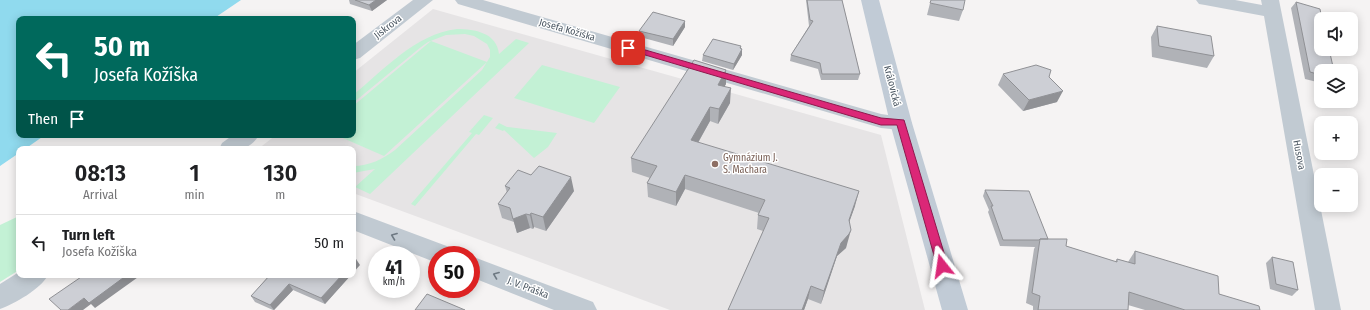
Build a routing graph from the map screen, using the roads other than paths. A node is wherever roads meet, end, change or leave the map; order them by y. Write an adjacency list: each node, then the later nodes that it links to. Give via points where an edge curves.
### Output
1 (424, 0): 6 (street, Jiskrova)
2 (464, 0): 7 (street, Josefa Kožíška, via 881,122)
3 (870, 0): 7 (main road, Královická)
4 (1205, 0): 5 (street)
5 (1271, 6): 17 (street, Husova)
6 (356, 52)
7 (901, 123): 16 (main road, Královická)
8 (244, 138): 9 (street)
9 (234, 146)
10 (356, 221): 11 (street, one-way to 10)
11 (428, 249)
12 (480, 270): 15 (street, J. V. Práška, one-way to 12)
13 (31, 278): 14 (street)
14 (0, 298)
15 (584, 310)
16 (955, 310)
17 (1328, 310)

